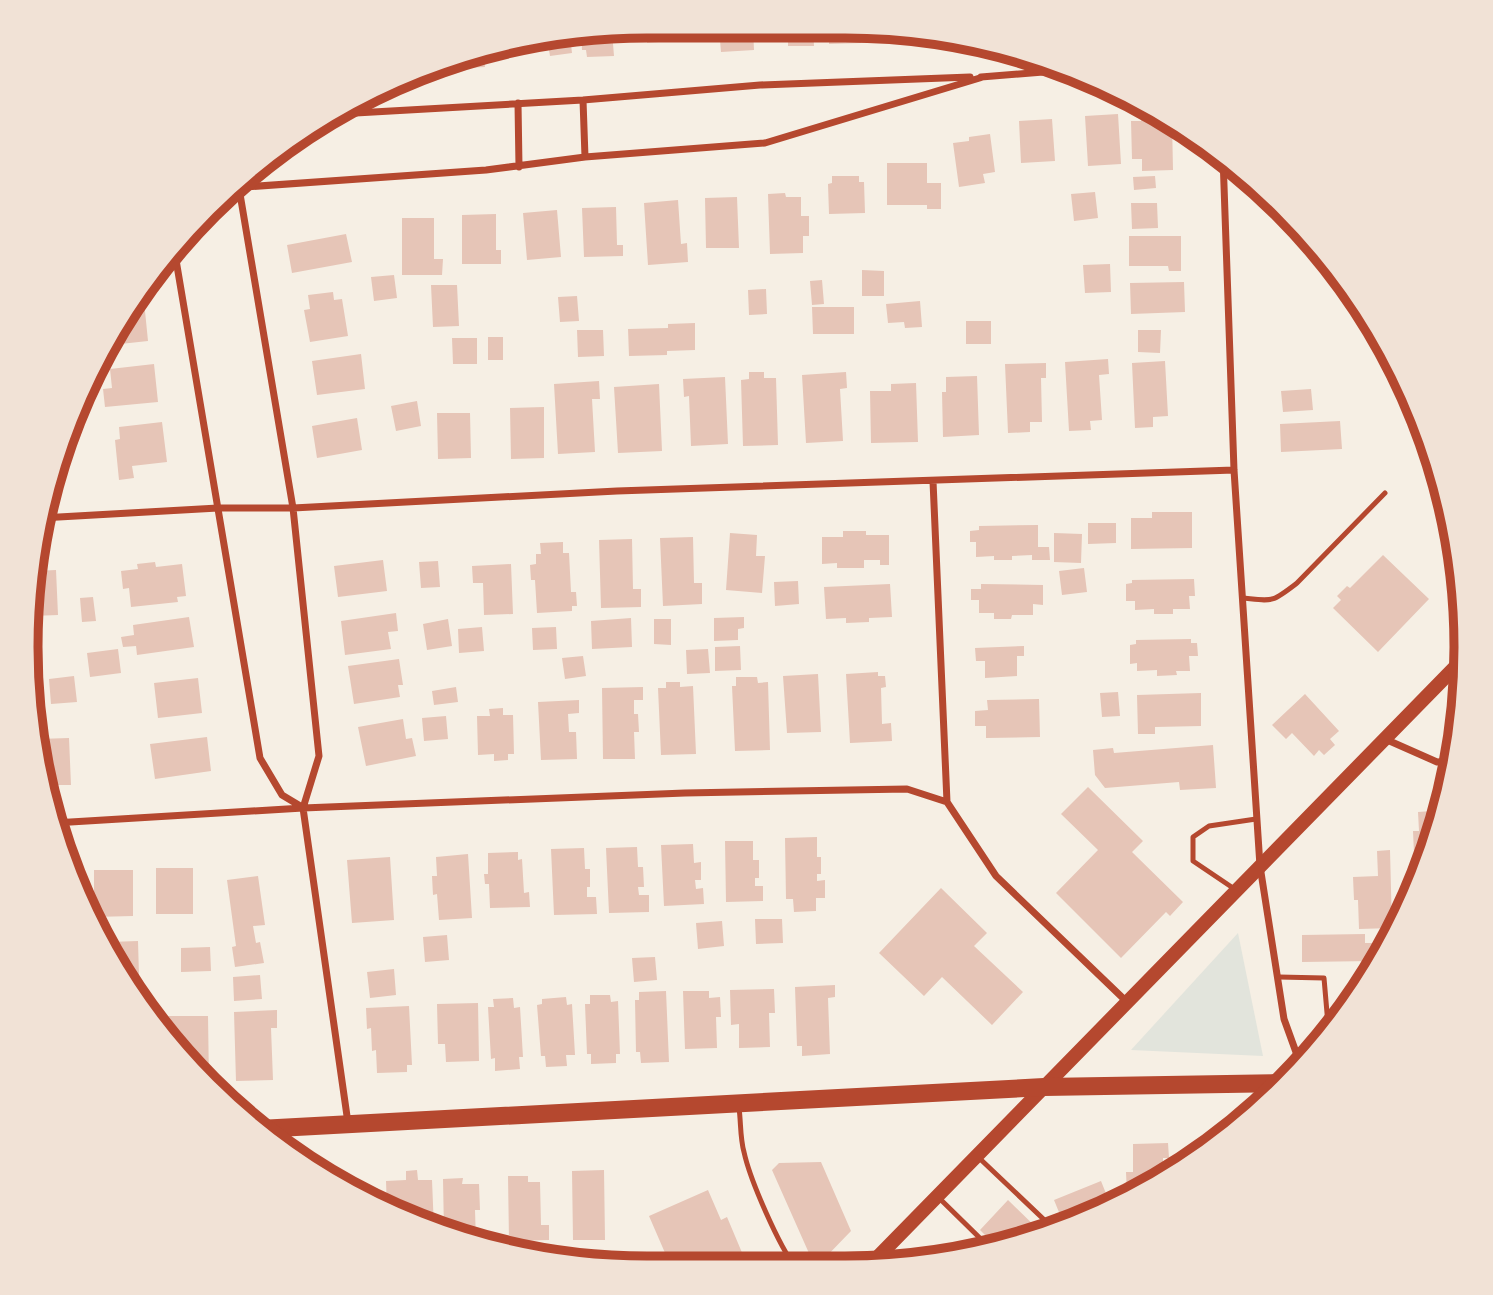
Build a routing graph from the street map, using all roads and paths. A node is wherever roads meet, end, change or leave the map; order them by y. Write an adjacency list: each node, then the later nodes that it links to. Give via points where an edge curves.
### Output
1 (1044, 72): 2 (street)
2 (983, 77): 3 (street, via 760,85); 6 (street, via 765,144)
3 (583, 100): 4 (street); 6 (street)
4 (519, 103): 5 (street); 7 (street)
5 (356, 113)
6 (586, 158): 7 (street)
7 (519, 167): 9 (street)
8 (1223, 170): 12 (street)
9 (252, 185)
10 (237, 198): 16 (street)
11 (176, 262): 15 (street)
12 (1234, 470): 13 (street); 18 (street)
13 (933, 481): 16 (street); 22 (street)
14 (1385, 493): 18 (lane, via 1297,583 1273,601)
15 (218, 508): 16 (street); 17 (street); 23 (street, via 260,758 282,795)
16 (293, 508): 23 (street, via 319,756)
17 (53, 516)
18 (1242, 598): 24 (street)
19 (1453, 669): 20 (main road)
20 (1385, 739): 21 (street); 26 (main road)
21 (1444, 762)
22 (947, 802): 23 (street, via 907,789); 29 (street, via 996,876)
23 (303, 808): 25 (street); 35 (street)
24 (1256, 819): 26 (street); 27 (lane, via 1209,826 1193,837 1193,860)
25 (64, 822)
26 (1260, 866): 27 (main road); 28 (street)
27 (1236, 890): 29 (main road)
28 (1279, 977): 30 (lane, via 1324,978); 31 (street, via 1284,1019)
29 (1127, 1002): 33 (main road)
30 (1328, 1020)
31 (1297, 1055)
32 (1270, 1083): 33 (main road)
33 (1044, 1087): 34 (main road); 37 (main road)
34 (739, 1104): 35 (main road); 42 (lane, via 744,1152)
35 (348, 1124): 36 (main road)
36 (274, 1128)
37 (977, 1155): 38 (main road); 39 (lane)
38 (937, 1196): 40 (lane); 41 (main road)
39 (1047, 1222)
40 (983, 1241)
41 (880, 1255)
42 (787, 1256)

